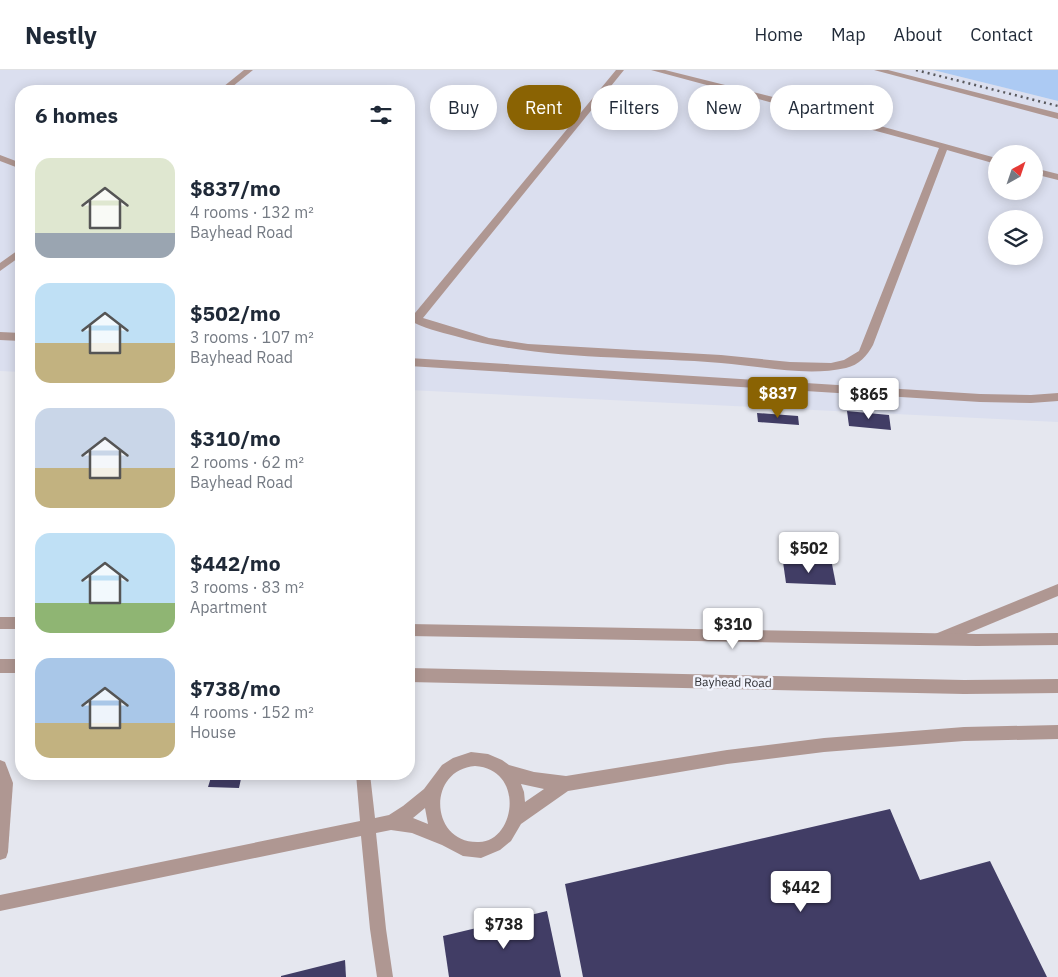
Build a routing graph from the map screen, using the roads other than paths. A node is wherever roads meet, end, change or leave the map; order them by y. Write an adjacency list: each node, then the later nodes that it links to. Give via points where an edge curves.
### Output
1 (249, 70): 5 (street)
2 (620, 70): 15 (street)
3 (655, 70): 7 (street)
4 (878, 70): 6 (street)
5 (230, 85)
6 (1058, 116)
7 (944, 147): 9 (street); 16 (street, via 868,345 863,354 847,364 790,366 528,348 489,342)
8 (0, 158): 10 (street)
9 (988, 159)
10 (15, 164)
11 (1043, 173): 12 (street)
12 (1058, 177)
13 (15, 256): 14 (street)
14 (0, 268)
15 (415, 313)
16 (415, 318)
17 (0, 336): 18 (street)
18 (15, 337)
19 (415, 362): 20 (street, via 980,398)
20 (1058, 397)
21 (1058, 590): 26 (street)
22 (0, 623): 23 (street)
23 (15, 623)
24 (415, 630): 26 (street)
25 (1058, 638): 26 (street)
26 (940, 640)
27 (0, 666): 28 (street)
28 (15, 666)
29 (415, 676): 30 (street, Bayhead Road, via 954,687)
30 (1058, 686)
31 (1058, 732): 35 (street, via 964,734 824,745 727,757)
32 (0, 767): 41 (street, via 5,784)
33 (506, 772): 35 (street); 36 (street, via 492,762 475,759 458,763 444,774); 37 (street, via 515,785 519,801)
34 (364, 780): 39 (street)
35 (566, 784): 37 (street)
36 (434, 789): 38 (street); 40 (street, via 431,806 434,822)
37 (516, 818): 40 (street, via 509,831 488,848 465,849)
38 (392, 822): 39 (street); 40 (street, via 412,825)
39 (369, 826): 42 (street); 43 (street)
40 (444, 837)
41 (0, 852)
42 (0, 903)
43 (385, 977)

